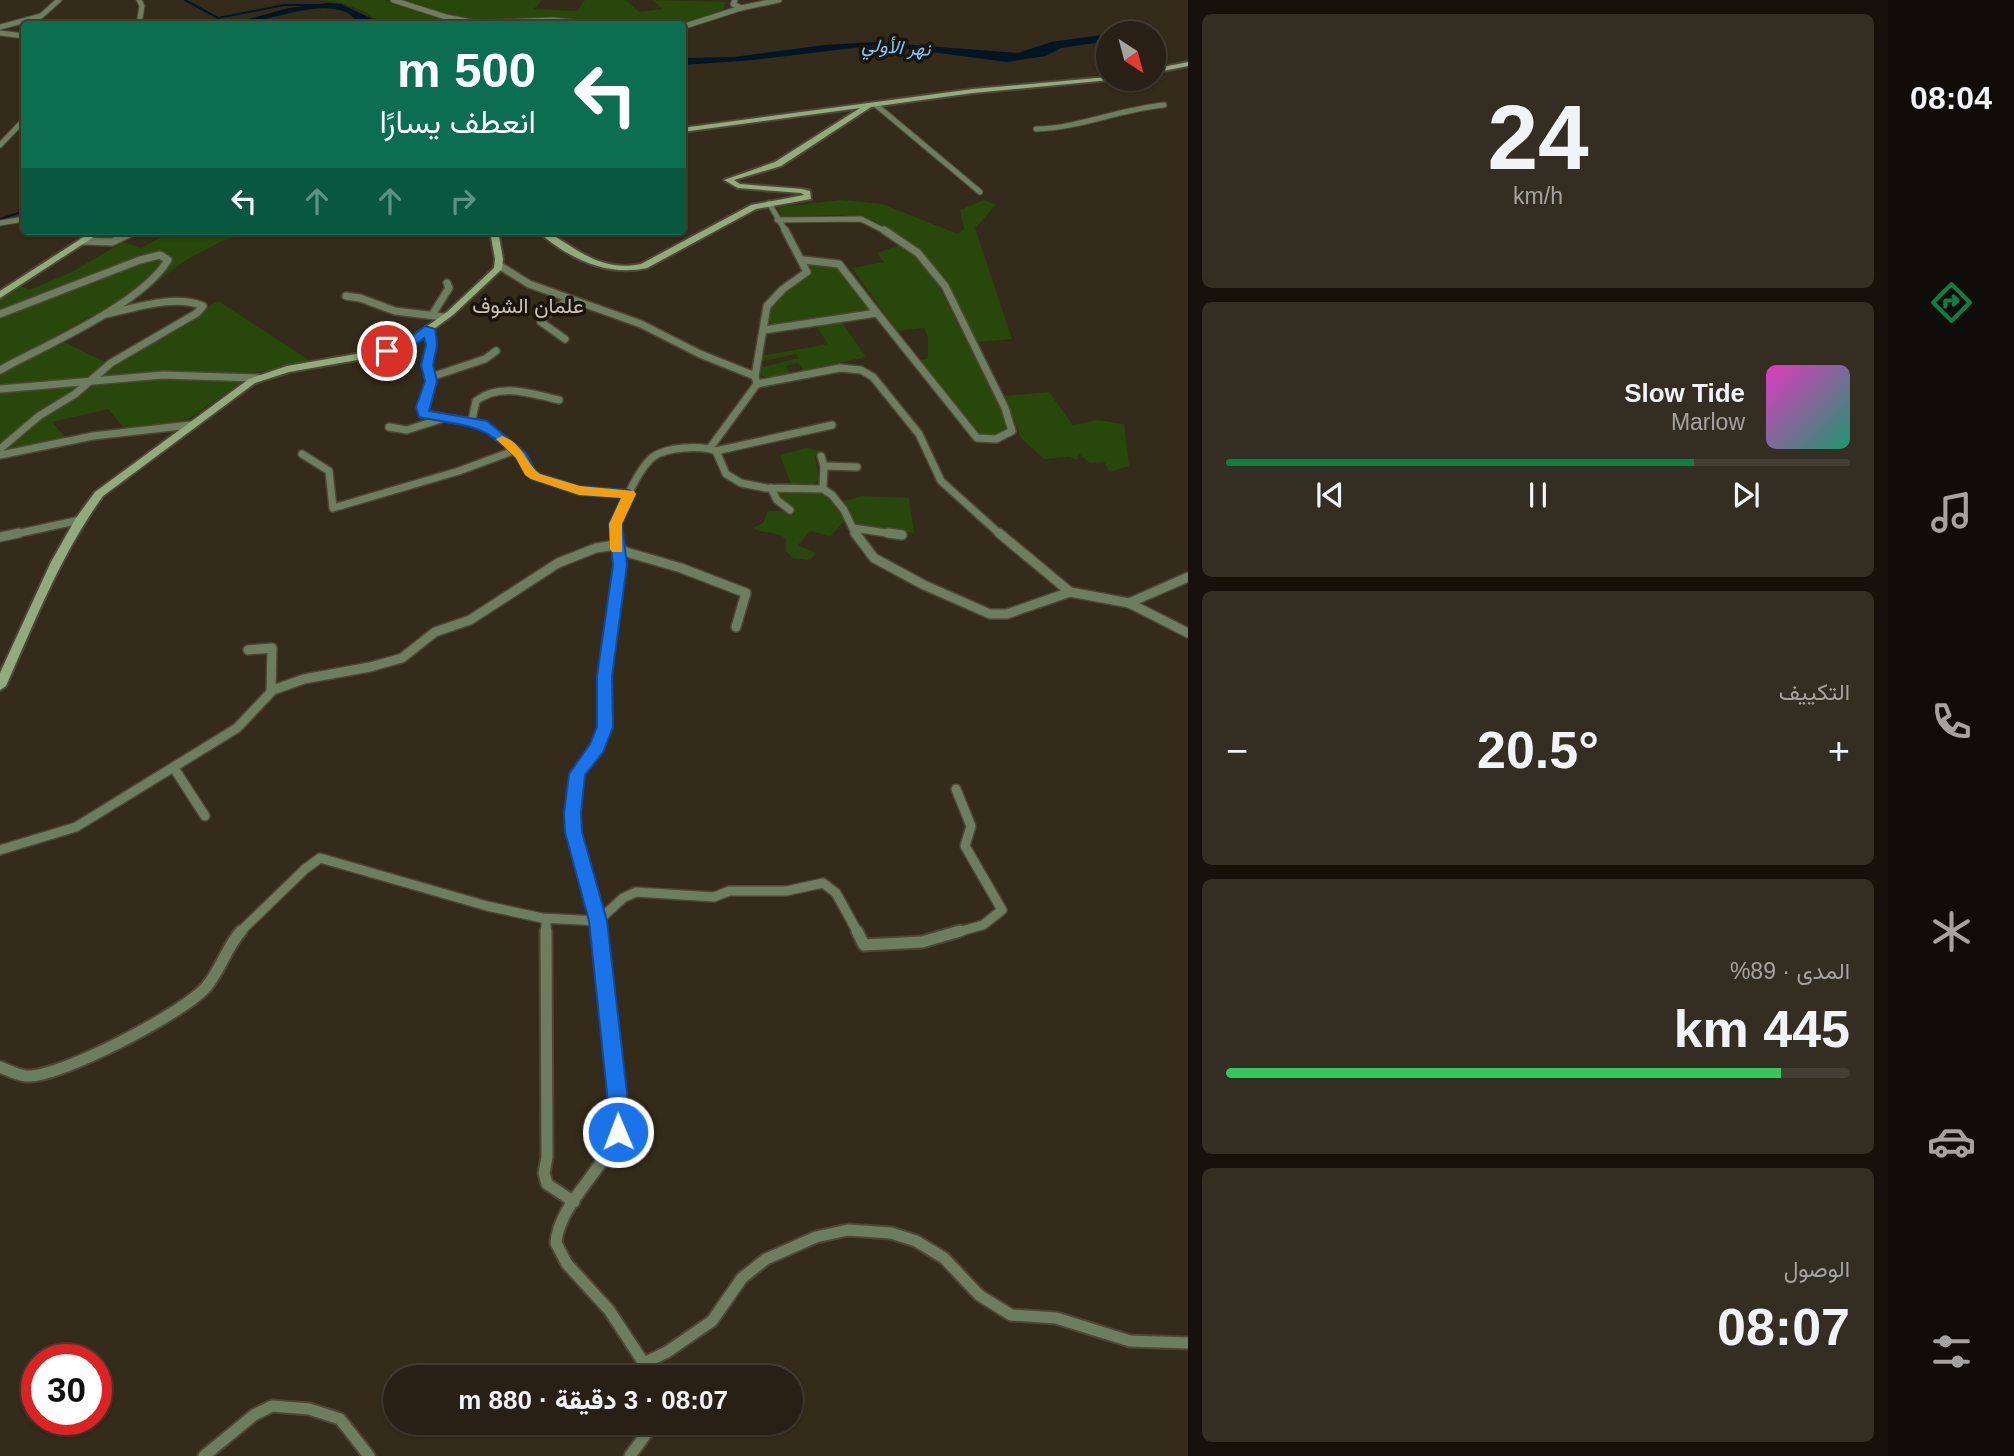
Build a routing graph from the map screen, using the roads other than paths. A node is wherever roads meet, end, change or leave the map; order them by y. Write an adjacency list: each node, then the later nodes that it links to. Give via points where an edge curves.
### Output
1 (59, 0): 8 (street, via 45,15)
2 (139, 0): 9 (street)
3 (393, 0): 10 (street)
4 (735, 0): 6 (street, via 733,4)
5 (779, 0): 6 (street)
6 (741, 8): 13 (street)
7 (21, 21): 14 (street)
8 (22, 21)
9 (140, 21)
10 (467, 21)
11 (528, 21): 12 (street)
12 (562, 21)
13 (686, 26)
14 (0, 27)
15 (0, 33): 16 (street)
16 (21, 36)
17 (1188, 64): 18 (street)
18 (1166, 68)
19 (1096, 80): 21 (street)
20 (1164, 105): 23 (street, via 1089,123)
21 (872, 106): 24 (main road); 26 (street); 27 (street, via 778,164 728,180 734,186 798,190 809,196)
22 (21, 123): 25 (street)
23 (1036, 128)
24 (686, 129)
25 (0, 145)
26 (980, 192)
27 (769, 203): 29 (street); 34 (street, via 629,270 599,266)
28 (21, 220): 30 (street)
29 (777, 220): 36 (street); 42 (street, via 861,219 918,253 945,286 980,355 1005,408 1012,431 1009,435 977,438)
30 (0, 223)
31 (93, 235): 35 (street)
32 (127, 235): 35 (street, via 112,242)
33 (495, 235): 37 (street)
34 (548, 235)
35 (83, 241): 39 (street)
36 (803, 260): 42 (street, via 837,262); 48 (street, via 807,272 769,302)
37 (500, 266): 41 (street, via 522,281); 46 (street)
38 (447, 283): 44 (street, via 449,288)
39 (0, 295)
40 (346, 296): 44 (street, via 395,311)
41 (568, 300): 49 (street, via 541,322); 55 (street, via 641,324)
42 (877, 313): 48 (street)
43 (0, 314): 45 (street, via 140,260 166,258 167,265 154,281)
44 (432, 315): 46 (street)
45 (97, 316): 51 (street); 54 (street, via 182,302 203,306 126,352)
46 (444, 317): 47 (street)
47 (429, 329): 52 (street); 53 (street, via 395,349)
48 (764, 330): 55 (street)
49 (565, 339)
50 (496, 351): 52 (street)
51 (0, 370)
52 (431, 377): 58 (street, via 422,411)
53 (258, 378): 54 (street, via 180,374); 60 (street)
54 (91, 380): 56 (street); 63 (street)
55 (756, 380): 64 (street); 81 (street, via 840,368 868,373 919,434 941,481)
56 (0, 389)
57 (559, 400): 59 (street, via 502,391 486,393 475,401)
58 (441, 419): 59 (street); 62 (street, via 407,430)
59 (472, 420): 65 (street, via 489,428)
60 (190, 425): 67 (street, via 93,436); 75 (street, via 99,494)
61 (832, 425): 64 (street)
62 (389, 428)
63 (0, 449)
64 (713, 449): 71 (street, via 733,480); 73 (street, via 683,448 657,454)
65 (513, 450): 66 (street, via 459,471 332,508 329,471); 73 (street, via 536,477 579,491)
66 (302, 454)
67 (0, 455)
68 (821, 456): 69 (street)
69 (824, 466): 70 (street); 72 (street)
70 (857, 467)
71 (771, 488): 72 (street); 74 (street)
72 (823, 489): 76 (street)
73 (629, 494): 79 (street, via 615,524)
74 (790, 510)
75 (80, 520): 78 (street); 86 (street)
76 (853, 528): 77 (street); 81 (street, via 874,558 990,614 1007,614)
77 (902, 535)
78 (0, 537)
79 (616, 545): 83 (street, via 746,593); 87 (street, via 563,562 468,621 438,629 404,658); 93 (street, via 620,565 605,676 605,727 577,774 573,796 573,832)
80 (1188, 577): 82 (street)
81 (1070, 592): 82 (street)
82 (1129, 603): 84 (street)
83 (736, 627)
84 (1188, 633)
85 (248, 650): 87 (street, via 272,648)
86 (0, 686)
87 (271, 691): 88 (street, via 243,724)
88 (173, 768): 90 (street); 91 (street, via 76,827)
89 (956, 789): 93 (street, via 971,826 965,846 1002,910 983,925 922,943 864,945 836,892 823,883 786,891 729,891 714,897 636,892)
90 (205, 816)
91 (0, 850)
92 (546, 919): 93 (street); 94 (street, via 320,858 238,934 207,986 191,1002 135,1036 61,1067 27,1076); 95 (street, via 544,1173 547,1184)
93 (598, 921): 95 (street, via 618,1132)
94 (0, 1067)
95 (574, 1202): 97 (street, via 556,1236 558,1252 611,1312)
96 (1188, 1343): 97 (street, via 1130,1341 1056,1318 1011,1315 979,1296 944,1258 916,1241 891,1233 848,1230 816,1237 766,1259 742,1278 712,1321)
97 (644, 1363)
98 (645, 1435): 101 (street)
99 (204, 1456): 100 (street, via 272,1406 309,1409 340,1419)
100 (369, 1456)
101 (630, 1456)

